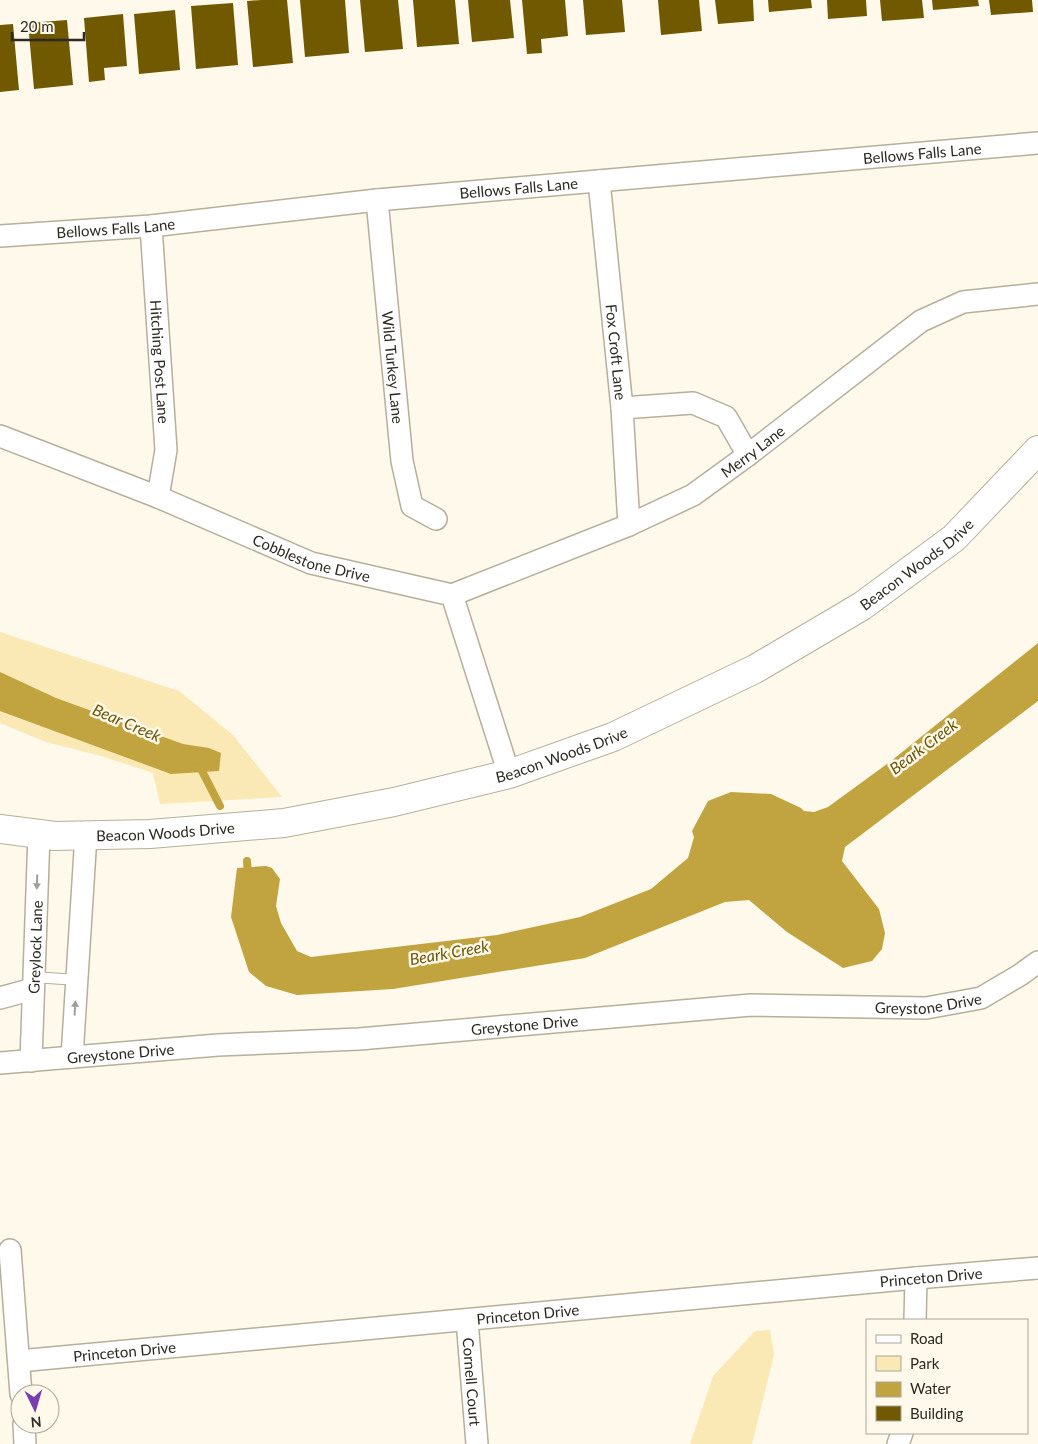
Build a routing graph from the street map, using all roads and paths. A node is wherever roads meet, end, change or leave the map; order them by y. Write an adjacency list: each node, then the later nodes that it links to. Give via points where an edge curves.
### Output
1 (1038, 143): 2 (street, Bellows Falls Lane)
2 (599, 181): 3 (street, Bellows Falls Lane); 7 (street, Fox Croft Lane)
3 (377, 200): 4 (street, Bellows Falls Lane); 12 (street, Wild Turkey Lane, via 402,461 412,506)
4 (151, 226): 5 (street, Bellows Falls Lane); 11 (street, Hitching Post Lane, via 166,450)
5 (0, 236)
6 (1038, 294): 10 (street, Merry Lane, via 963,302 921,321)
7 (622, 408): 10 (street, via 693,403 726,417); 13 (street, Fox Croft Lane)
8 (0, 436): 11 (street, Cobblestone Drive)
9 (1038, 450): 15 (street, Beacon Woods Drive, via 954,538 862,606 755,669 622,733)
10 (748, 455): 13 (street, Merry Lane, via 693,495)
11 (158, 497): 14 (street, Cobblestone Drive, via 311,563)
12 (436, 518)
13 (629, 525): 14 (street, Merry Lane)
14 (452, 595): 15 (street)
15 (509, 774): 18 (street, Beacon Woods Drive, via 394,802 284,823 150,834)
16 (0, 829): 17 (street, Beacon Woods Drive)
17 (39, 834): 18 (street, Beacon Woods Drive); 21 (street, Greylock Lane, one-way to 21)
18 (86, 835): 20 (street)
19 (1038, 962): 23 (street, Greystone Drive, via 981,998 926,1008 750,1005 369,1038 218,1045)
20 (77, 980): 21 (lane); 23 (street, one-way to 20)
21 (33, 983): 22 (street); 24 (street, Greylock Lane)
22 (0, 998)
23 (72, 1057): 24 (street, Greystone Drive)
24 (31, 1061): 25 (street, Greystone Drive)
25 (0, 1064)
26 (10, 1250): 31 (street)
27 (1038, 1268): 28 (street, Princeton Drive)
28 (916, 1278): 29 (street); 30 (street, Princeton Drive)
29 (916, 1319)
30 (467, 1320): 31 (street, Princeton Drive); 33 (street, Cornell Court)
31 (19, 1361): 32 (street)
32 (21, 1384)
33 (477, 1444)

